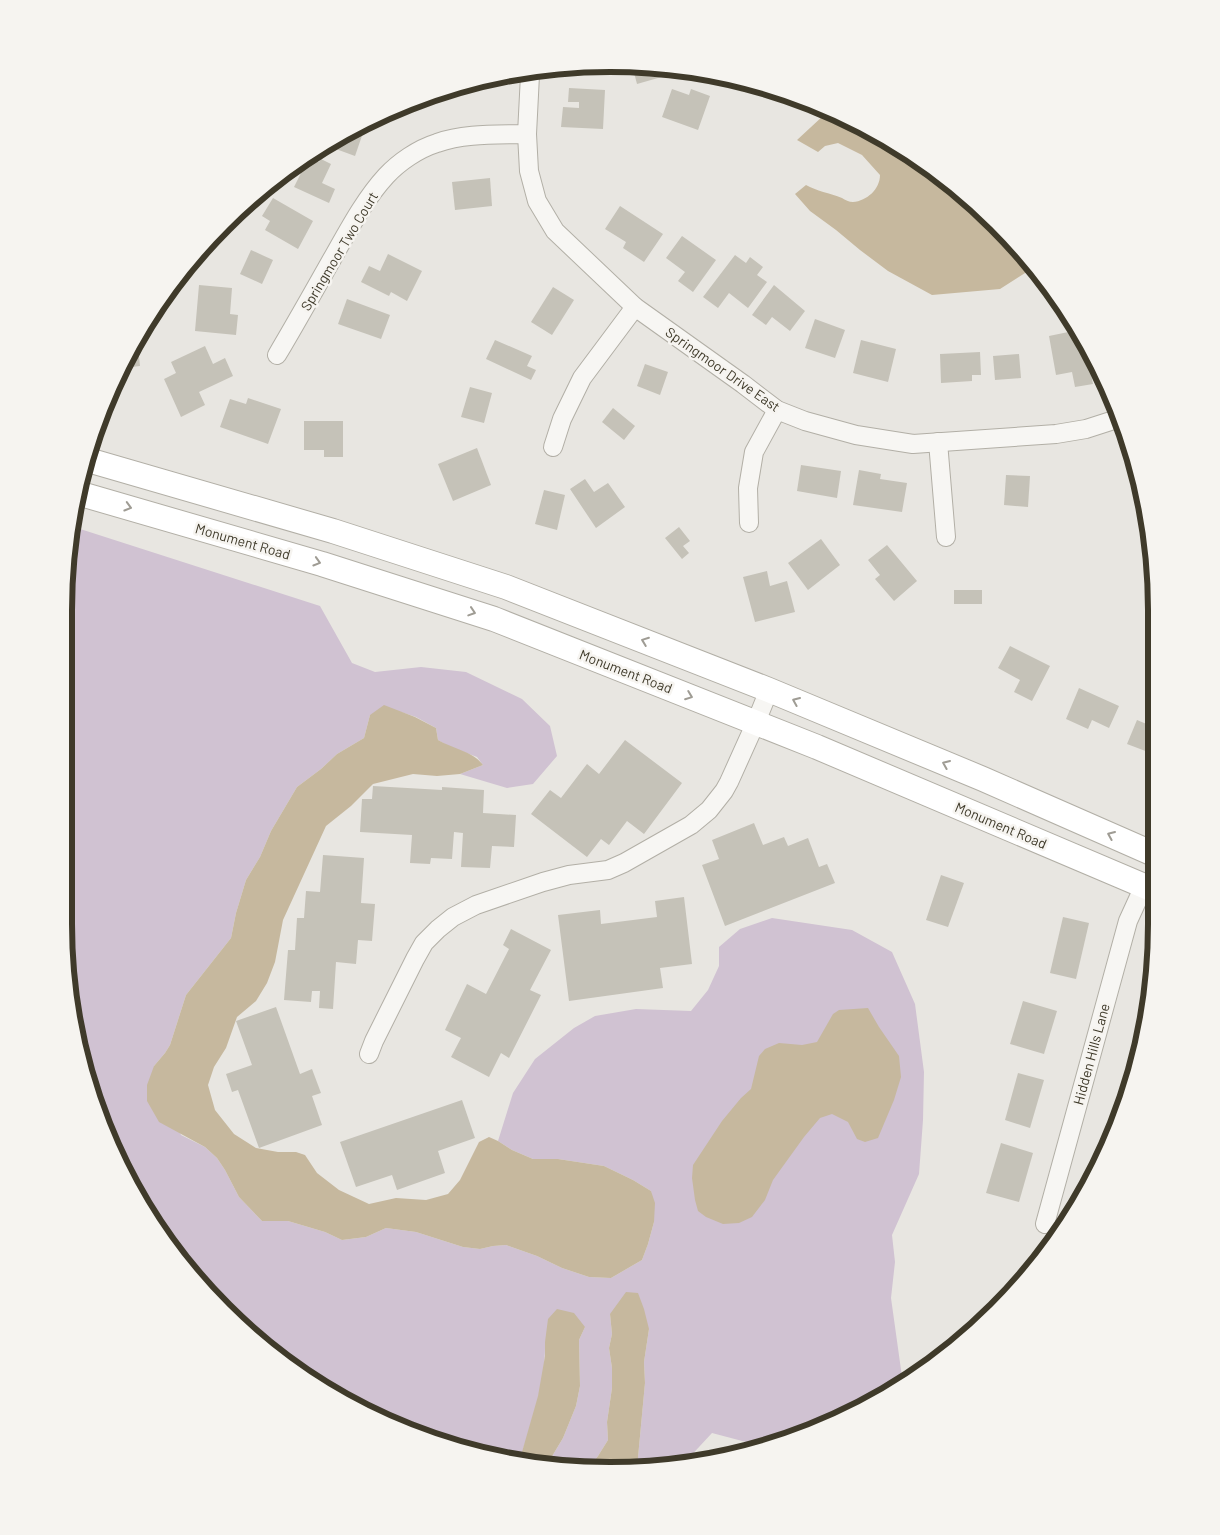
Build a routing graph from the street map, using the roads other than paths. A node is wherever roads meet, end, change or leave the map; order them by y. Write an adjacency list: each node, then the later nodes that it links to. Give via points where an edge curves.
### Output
1 (530, 79): 2 (street, Springmoor Drive East)
2 (527, 134): 3 (street, Springmoor Drive East, via 529,172 537,201 555,231); 4 (street, Springmoor Two Court, via 480,135 438,142 421,149 387,175 368,199)
3 (635, 307): 5 (street, Springmoor Drive East); 8 (street, via 582,378 562,419)
4 (277, 355)
5 (777, 410): 7 (street, Springmoor Drive East, via 856,435 913,444); 11 (street, via 754,452 748,488)
6 (1113, 420): 7 (street, Springmoor Drive East, via 1056,434)
7 (938, 442): 12 (street)
8 (553, 447)
9 (94, 462): 13 (street, one-way to 9, via 498,584 333,531)
10 (85, 495): 14 (street, Monument Road, one-way to 14, via 322,564 494,619)
11 (749, 523)
12 (946, 538)
13 (769, 690): 14 (street); 15 (street, one-way to 13)
14 (756, 722): 16 (street, Monument Road); 22 (street, via 724,792 691,825 608,870 542,882 476,905 438,929 424,943 415,959)
15 (983, 779): 16 (street); 17 (street)
16 (968, 811): 19 (street, Monument Road)
17 (1088, 825): 18 (street, one-way to 17); 19 (street)
18 (1148, 851)
19 (1074, 856): 20 (street, Monument Road)
20 (1148, 888)
21 (1148, 892): 23 (street, Hidden Hills Lane, via 1128,921)
22 (369, 1054)
23 (1045, 1224)

